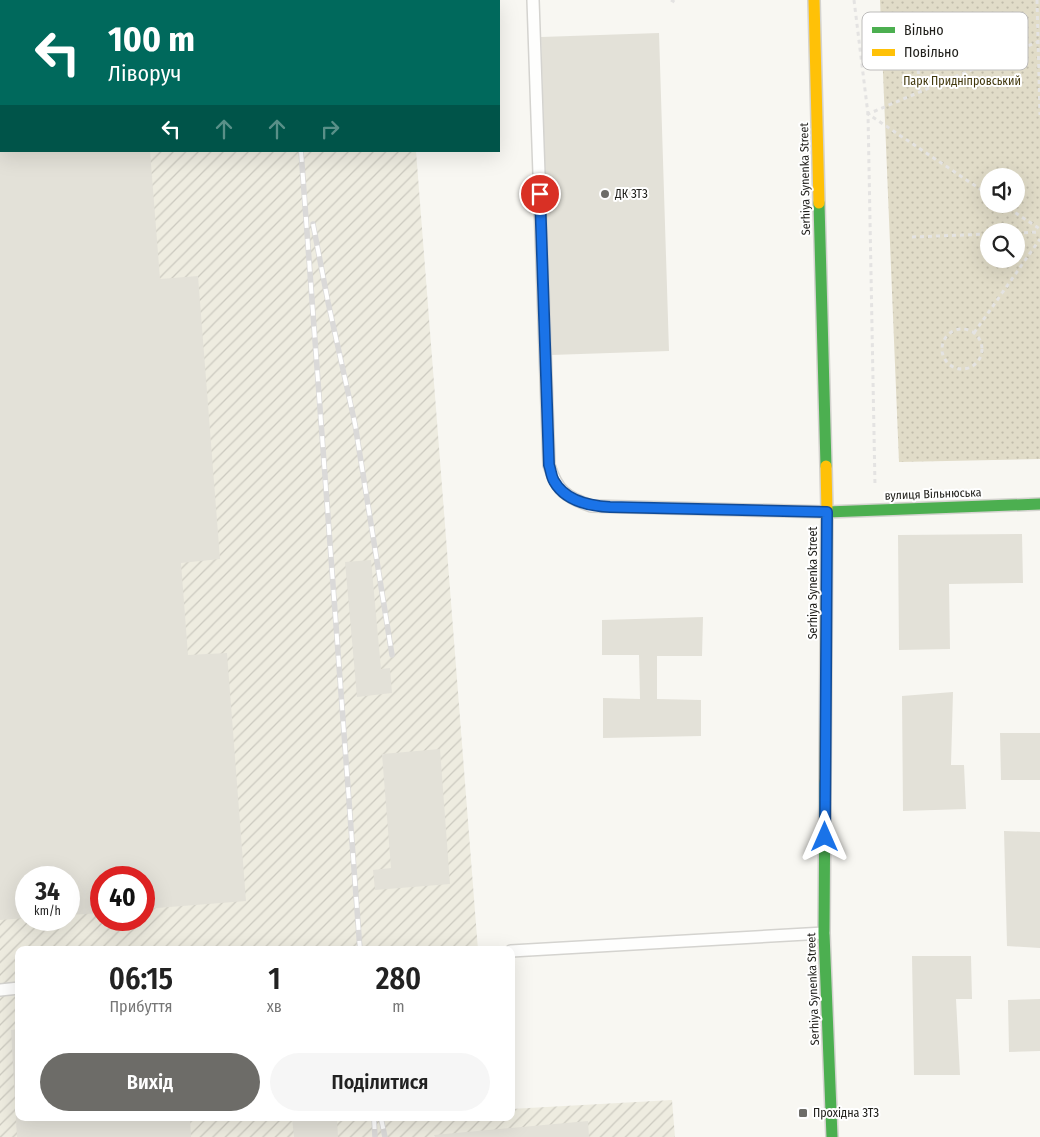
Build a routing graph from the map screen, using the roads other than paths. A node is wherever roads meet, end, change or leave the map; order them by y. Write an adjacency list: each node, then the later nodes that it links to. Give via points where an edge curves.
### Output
1 (533, 0): 4 (lane, via 549,465 554,480 564,493 591,506)
2 (814, 0): 4 (street, Serhiya Synenka Street)
3 (1040, 504): 4 (street, вулиця Вільнюська)
4 (827, 512): 5 (street, Serhiya Synenka Street)
5 (824, 933): 6 (lane); 9 (street, Serhiya Synenka Street)
6 (515, 951)
7 (15, 988): 8 (lane)
8 (0, 990)
9 (832, 1137)

